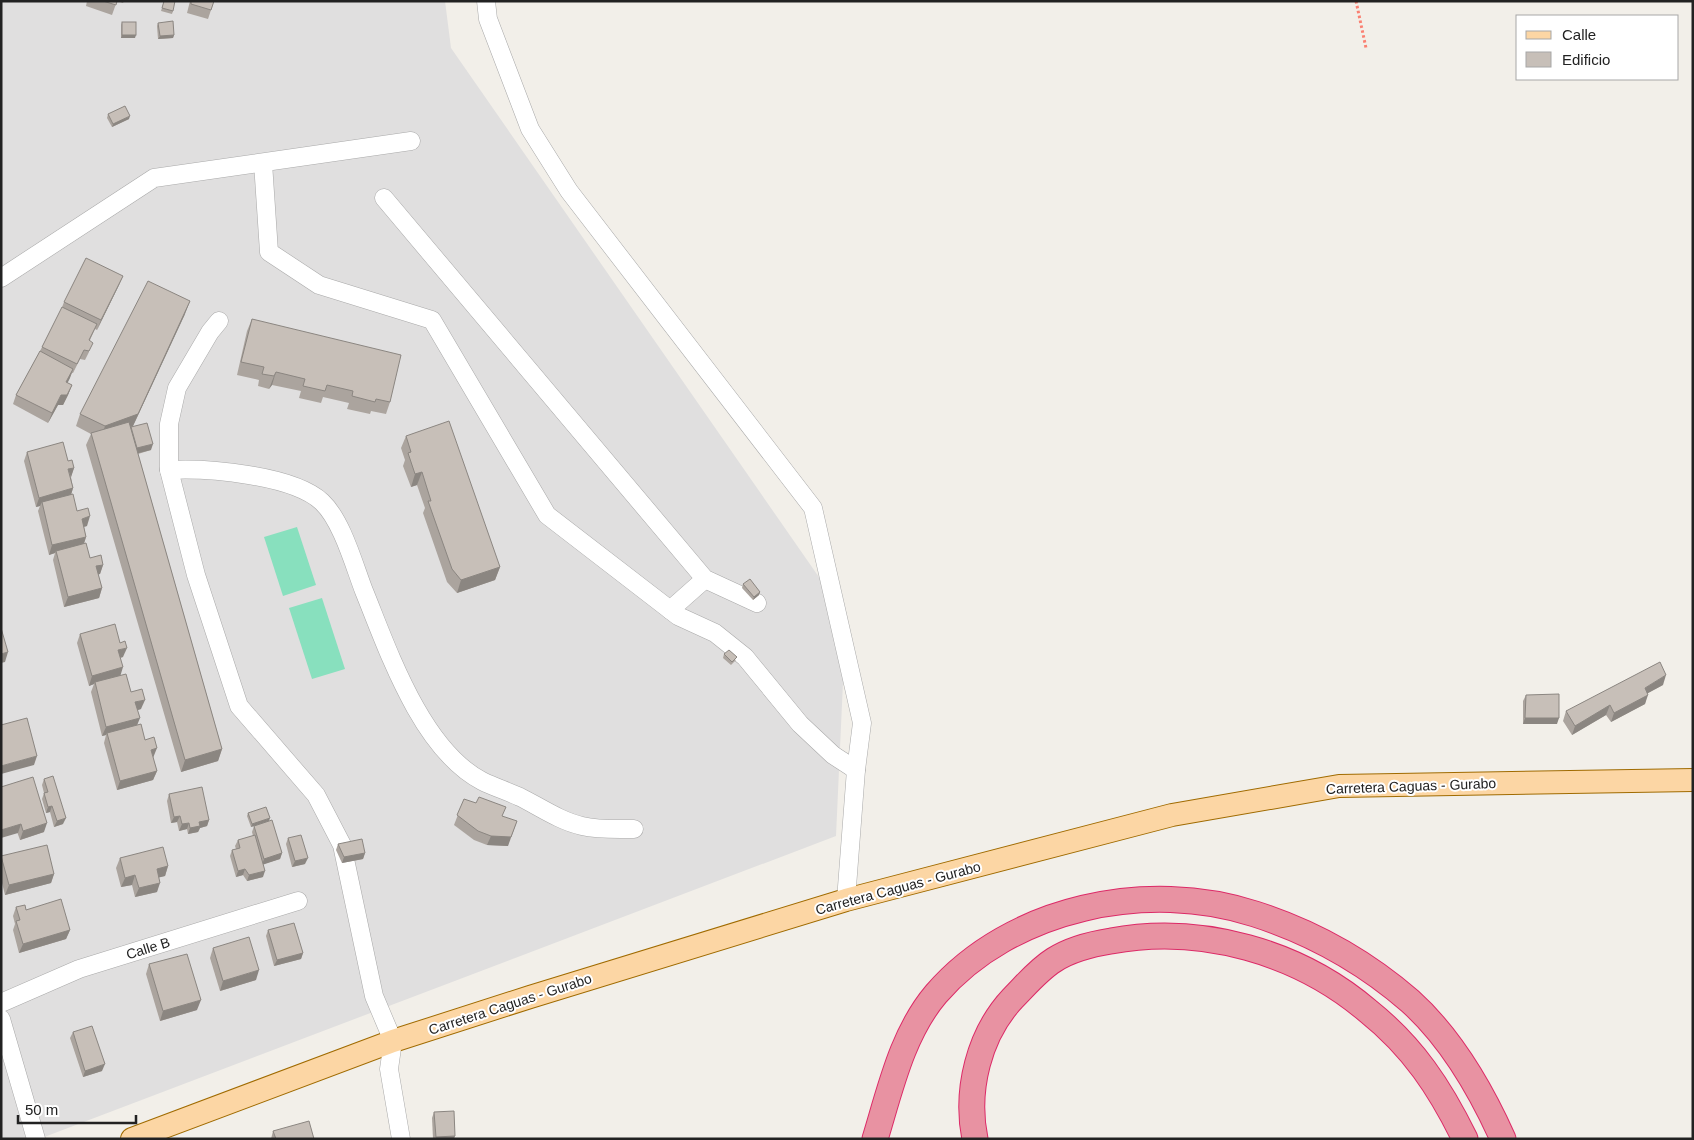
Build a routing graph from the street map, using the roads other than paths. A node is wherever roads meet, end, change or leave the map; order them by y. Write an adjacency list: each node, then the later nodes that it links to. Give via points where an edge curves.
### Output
1 (486, 1): 11 (street, via 488,19 530,129 569,191 812,508 862,724)
2 (410, 141): 3 (street)
3 (263, 163): 5 (street, via 154,178); 10 (street, via 269,252 319,284 432,320 547,515)
4 (384, 198): 8 (street)
5 (1, 278)
6 (219, 321): 7 (street, via 177,388 169,424)
7 (169, 470): 13 (street, via 197,468 244,474 296,488 321,501 337,524 396,671 418,711 451,756 481,781 560,818 598,829); 18 (street, via 196,575 239,706 316,795 342,845 374,996)
8 (705, 579): 9 (street); 10 (street)
9 (757, 603)
10 (670, 610): 11 (street, via 715,633 745,657 800,724 833,755)
11 (856, 770): 14 (street)
12 (1693, 780): 14 (main road, Carretera Caguas - Gurabo, via 1339,786 1172,815)
13 (634, 829)
14 (846, 900): 18 (main road, Carretera Caguas - Gurabo)
15 (298, 901): 16 (street, Calle B, via 79,970)
16 (1, 1004)
17 (1, 1019): 19 (street)
18 (393, 1041): 20 (main road, Carretera Caguas - Gurabo); 21 (street, via 389,1070)
19 (36, 1139)
20 (132, 1139)
21 (401, 1139)
22 (875, 1139): 25 (highway, via 917,1020 936,994 978,956 1014,933 1063,913 1100,904 1154,901 1223,906 1254,913 1332,946 1369,969 1411,1002 1443,1038 1492,1114)
23 (976, 1139): 24 (highway, via 973,1105 978,1058 1005,1007 1034,976 1073,951 1129,937 1159,935 1227,942 1264,952 1335,986 1368,1010 1412,1053 1433,1079)
24 (1466, 1139)
25 (1503, 1139)

